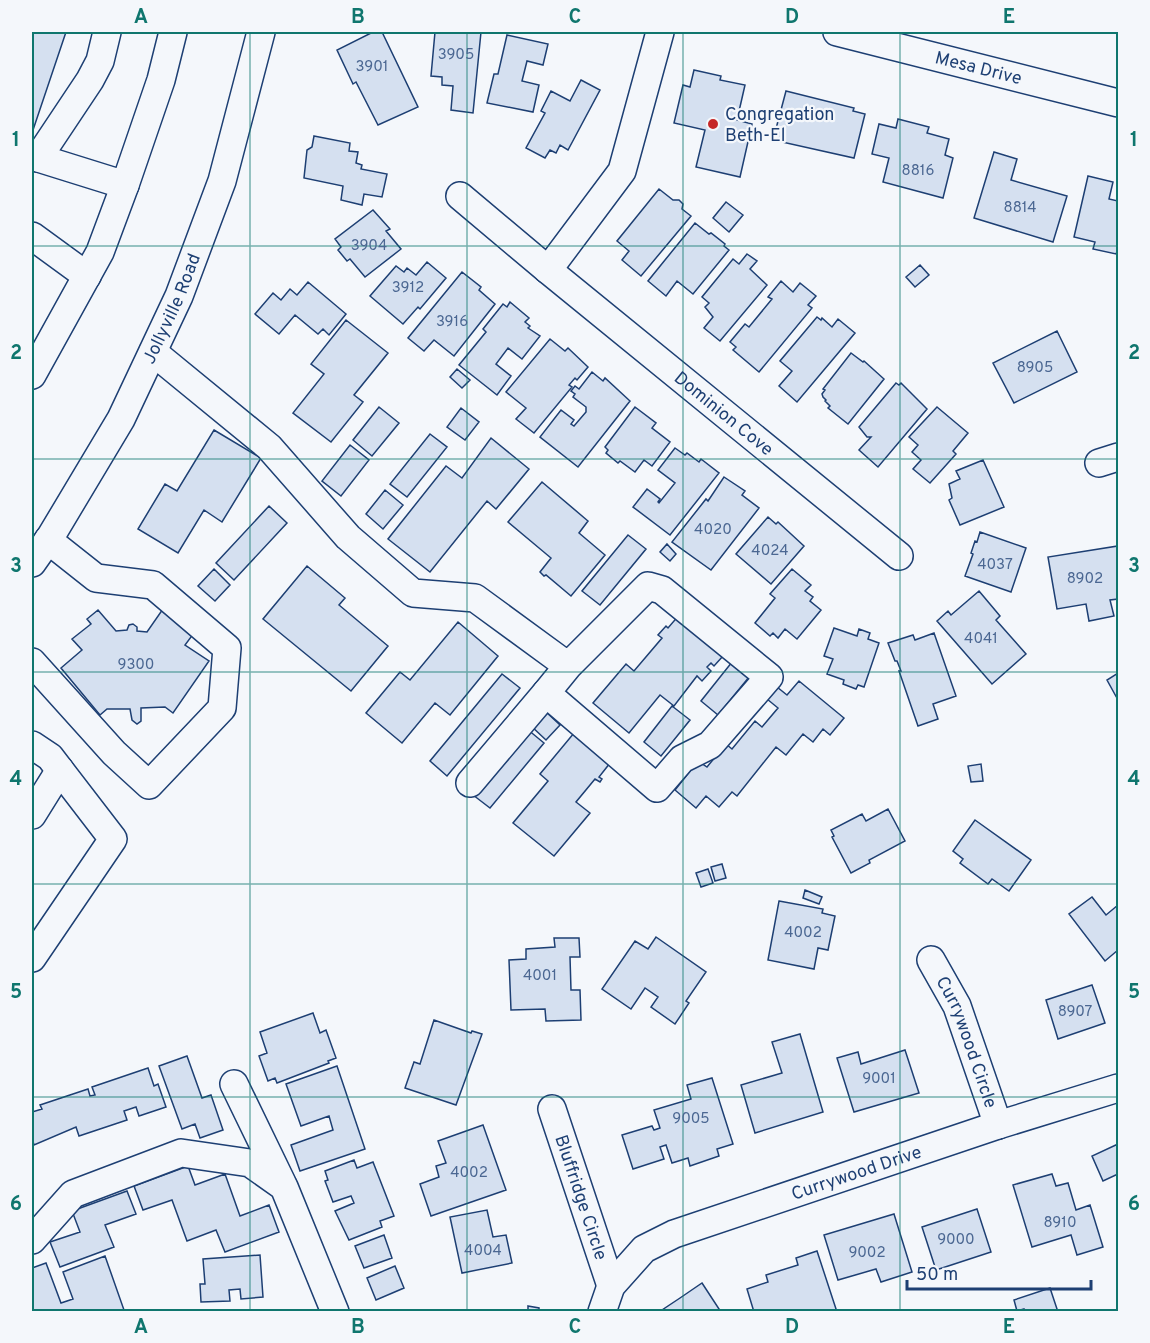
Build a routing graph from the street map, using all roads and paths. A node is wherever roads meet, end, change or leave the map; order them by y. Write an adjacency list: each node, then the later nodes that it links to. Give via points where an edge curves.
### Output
1 (107, 32): 7 (street, via 100,61 90,80)
2 (173, 32): 8 (street)
3 (261, 32): 13 (street, Jollyville Road, via 222,181 179,296)
4 (660, 32): 11 (street, via 621,171)
5 (837, 32): 6 (street, Mesa Drive)
6 (1119, 102)
7 (35, 157): 8 (street)
8 (125, 185): 12 (street)
9 (460, 196): 11 (street, Dominion Cove)
10 (32, 236): 12 (street)
11 (548, 270): 16 (street, Dominion Cove)
12 (87, 276): 14 (street)
13 (153, 352): 15 (street, Jollyville Road, via 121,418); 19 (street, via 269,447 348,537 413,593 475,598)
14 (32, 375)
15 (48, 540): 17 (street, Jollyville Road); 18 (street, via 96,578 153,585 227,648 222,708 149,785 114,753)
16 (899, 556)
17 (32, 563)
18 (32, 662)
19 (568, 666): 20 (street); 20 (street, via 648,586 662,590 769,677 710,745 682,759 657,788)
20 (546, 693): 23 (street)
21 (32, 745): 22 (street, via 50,757)
22 (60, 770): 24 (street); 25 (street, via 113,839)
23 (470, 783)
24 (32, 815)
25 (32, 958)
26 (932, 960): 30 (street, Currywood Circle, via 957,1006)
27 (234, 1084): 31 (street)
28 (1119, 1088): 30 (street, Currywood Drive)
29 (552, 1109): 33 (street, Bluffridge Circle)
30 (998, 1125): 33 (street, Currywood Drive, via 674,1234 644,1249)
31 (284, 1187): 32 (street, via 250,1163 181,1153 74,1194); 34 (street)
32 (32, 1240)
33 (611, 1286): 35 (street)
34 (335, 1311)
35 (602, 1311)

